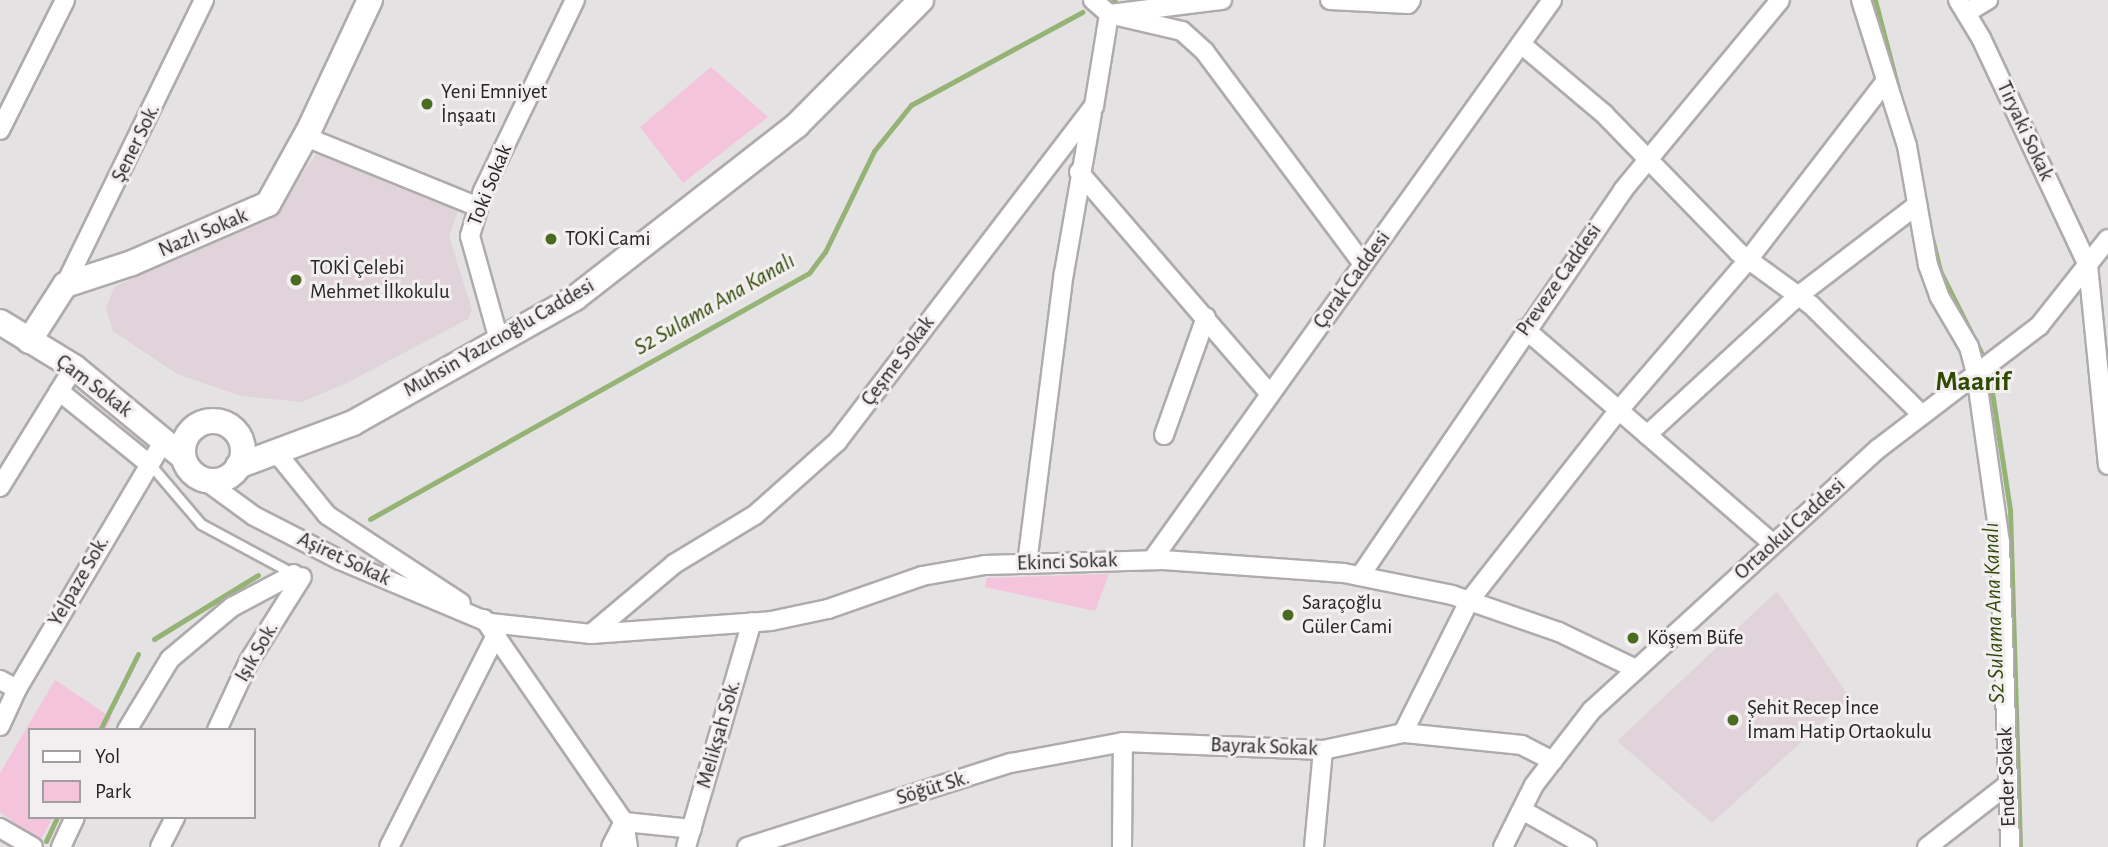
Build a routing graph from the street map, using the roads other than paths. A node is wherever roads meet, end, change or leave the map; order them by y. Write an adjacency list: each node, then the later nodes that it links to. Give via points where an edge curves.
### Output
1 (65, 0): 19 (street)
2 (204, 0): 29 (street, Şener Sok.)
3 (370, 0): 20 (main road, Nazlı Sokak)
4 (576, 0): 24 (street, Toki Sokak)
5 (921, 0): 34 (main road, Muhsin Yazıcıoğlu Caddesi, via 797,125 575,298)
6 (1093, 0): 15 (street)
7 (1222, 0): 15 (street)
8 (1330, 0): 9 (street, via 1408,4)
9 (1411, 0)
10 (1552, 0): 16 (street, Çorak Caddesi)
11 (1780, 0): 21 (street, Preveze Caddesi)
12 (1861, 0): 17 (street, Ender Sokak)
13 (1988, 0): 14 (street)
14 (1962, 6): 28 (street, Tiryaki Sokak)
15 (1109, 14): 18 (street, Çeşme Sokak); 27 (street, via 1182,31 1205,52)
16 (1521, 44): 21 (street, via 1604,114); 27 (street, Çorak Caddesi)
17 (1886, 81): 23 (street, Ender Sokak, via 1907,146); 26 (street)
18 (1094, 106): 22 (street); 60 (street, Çeşme Sokak, via 837,442 755,515 674,564)
19 (0, 130)
20 (306, 137): 24 (street); 29 (main road, Nazlı Sokak, via 268,204 132,264)
21 (1646, 161): 26 (street); 33 (street, Preveze Caddesi)
22 (1079, 172): 31 (street); 54 (street)
23 (1917, 205): 30 (street); 37 (street, Ender Sokak, via 1928,265 1939,296 1969,347)
24 (478, 207): 34 (street, Toki Sokak, via 471,246)
25 (2108, 239): 28 (street, Ortaokul Caddesi)
26 (1748, 260): 30 (street); 40 (street)
27 (1363, 264): 39 (street, Çorak Caddesi)
28 (2088, 265): 37 (street, Ortaokul Caddesi, via 2039,326); 48 (street)
29 (65, 285): 35 (main road)
30 (1798, 296): 41 (street); 43 (street)
31 (1206, 317): 39 (street); 42 (street)
32 (0, 322): 35 (main road, Çam Sokak)
33 (1525, 329): 40 (street); 56 (street, Preveze Caddesi)
34 (499, 340): 45 (main road, Muhsin Yazıcıoğlu Caddesi, via 353,422)
35 (29, 341): 36 (main road, Çam Sokak)
36 (74, 367): 38 (street); 44 (main road, Çam Sokak)
37 (1976, 374): 41 (street, Ortaokul Caddesi); 71 (street, Ender Sokak, via 2000,542)
38 (59, 391): 47 (street, Çam Sokak); 51 (street)
39 (1270, 394): 53 (street, Çorak Caddesi)
40 (1619, 410): 43 (street); 57 (street)
41 (1922, 415): 52 (street, Ortaokul Caddesi)
42 (1164, 435)
43 (1647, 435): 52 (street)
44 (164, 440): 46 (main road, Çam Sokak); 47 (street, Yelpaze Sok.)
45 (276, 452): 49 (main road, Muhsin Yazıcıoğlu Caddesi); 59 (street, Aşiret Sokak, via 327,515)
46 (183, 457): 49 (main road, via 188,434 213,421 239,435 243,454); 50 (main road, via 190,471)
47 (148, 463): 55 (lane, via 201,524); 63 (street, Yelpaze Sok.)
48 (2108, 465)
49 (239, 466): 50 (main road, via 226,478)
50 (206, 481): 59 (street, Aşiret Sokak, via 254,516)
51 (0, 486)
52 (1773, 544): 61 (street, Ortaokul Caddesi)
53 (1152, 560): 54 (street, Ekinci Sokak); 56 (street, Ekinci Sokak)
54 (1027, 564): 58 (street, Ekinci Sokak, via 985,565 922,576 828,609)
55 (298, 575): 65 (street, via 232,607 170,659); 66 (street, Işık Sok., via 249,661)
56 (1360, 576): 57 (street, Ekinci Sokak)
57 (1469, 600): 61 (street, Ekinci Sokak, via 1559,632); 67 (street)
58 (752, 622): 60 (street, Ekinci Sokak); 77 (street, Melikşah Sok.)
59 (494, 628): 60 (street, Ekinci Sokak); 75 (street, Aşiret Sokak); 81 (street)
60 (591, 634)
61 (1636, 670): 70 (street, Ortaokul Caddesi, via 1592,710)
62 (0, 680): 63 (street)
63 (17, 689): 64 (street, Yelpaze Sok.)
64 (0, 726)
65 (128, 728)
66 (218, 728)
67 (1403, 733): 69 (street, Bayrak Sokak); 70 (street, Bayrak Sokak, via 1522,745)
68 (1123, 742): 69 (street, Bayrak Sokak); 85 (street, Söğüt Sk., via 1011,764); 86 (street)
69 (1323, 750): 87 (street)
70 (1553, 761): 72 (street, Ortaokul Caddesi)
71 (2007, 785): 90 (street); 91 (street, Ender Sokak)
72 (1522, 810): 88 (street, Ortaokul Caddesi); 89 (street)
73 (74, 819): 79 (street)
74 (174, 819): 80 (street)
75 (624, 822): 77 (street); 82 (street); 83 (street, Aşiret Sokak)
76 (0, 828): 78 (street)
77 (692, 829): 84 (street, Melikşah Sok.)
78 (33, 847)
79 (61, 847)
80 (160, 847)
81 (390, 847)
82 (611, 847)
83 (628, 847)
84 (686, 847)
85 (747, 847)
86 (1122, 847)
87 (1314, 847)
88 (1503, 847)
89 (1587, 847)
90 (1927, 847)
91 (2010, 847)

